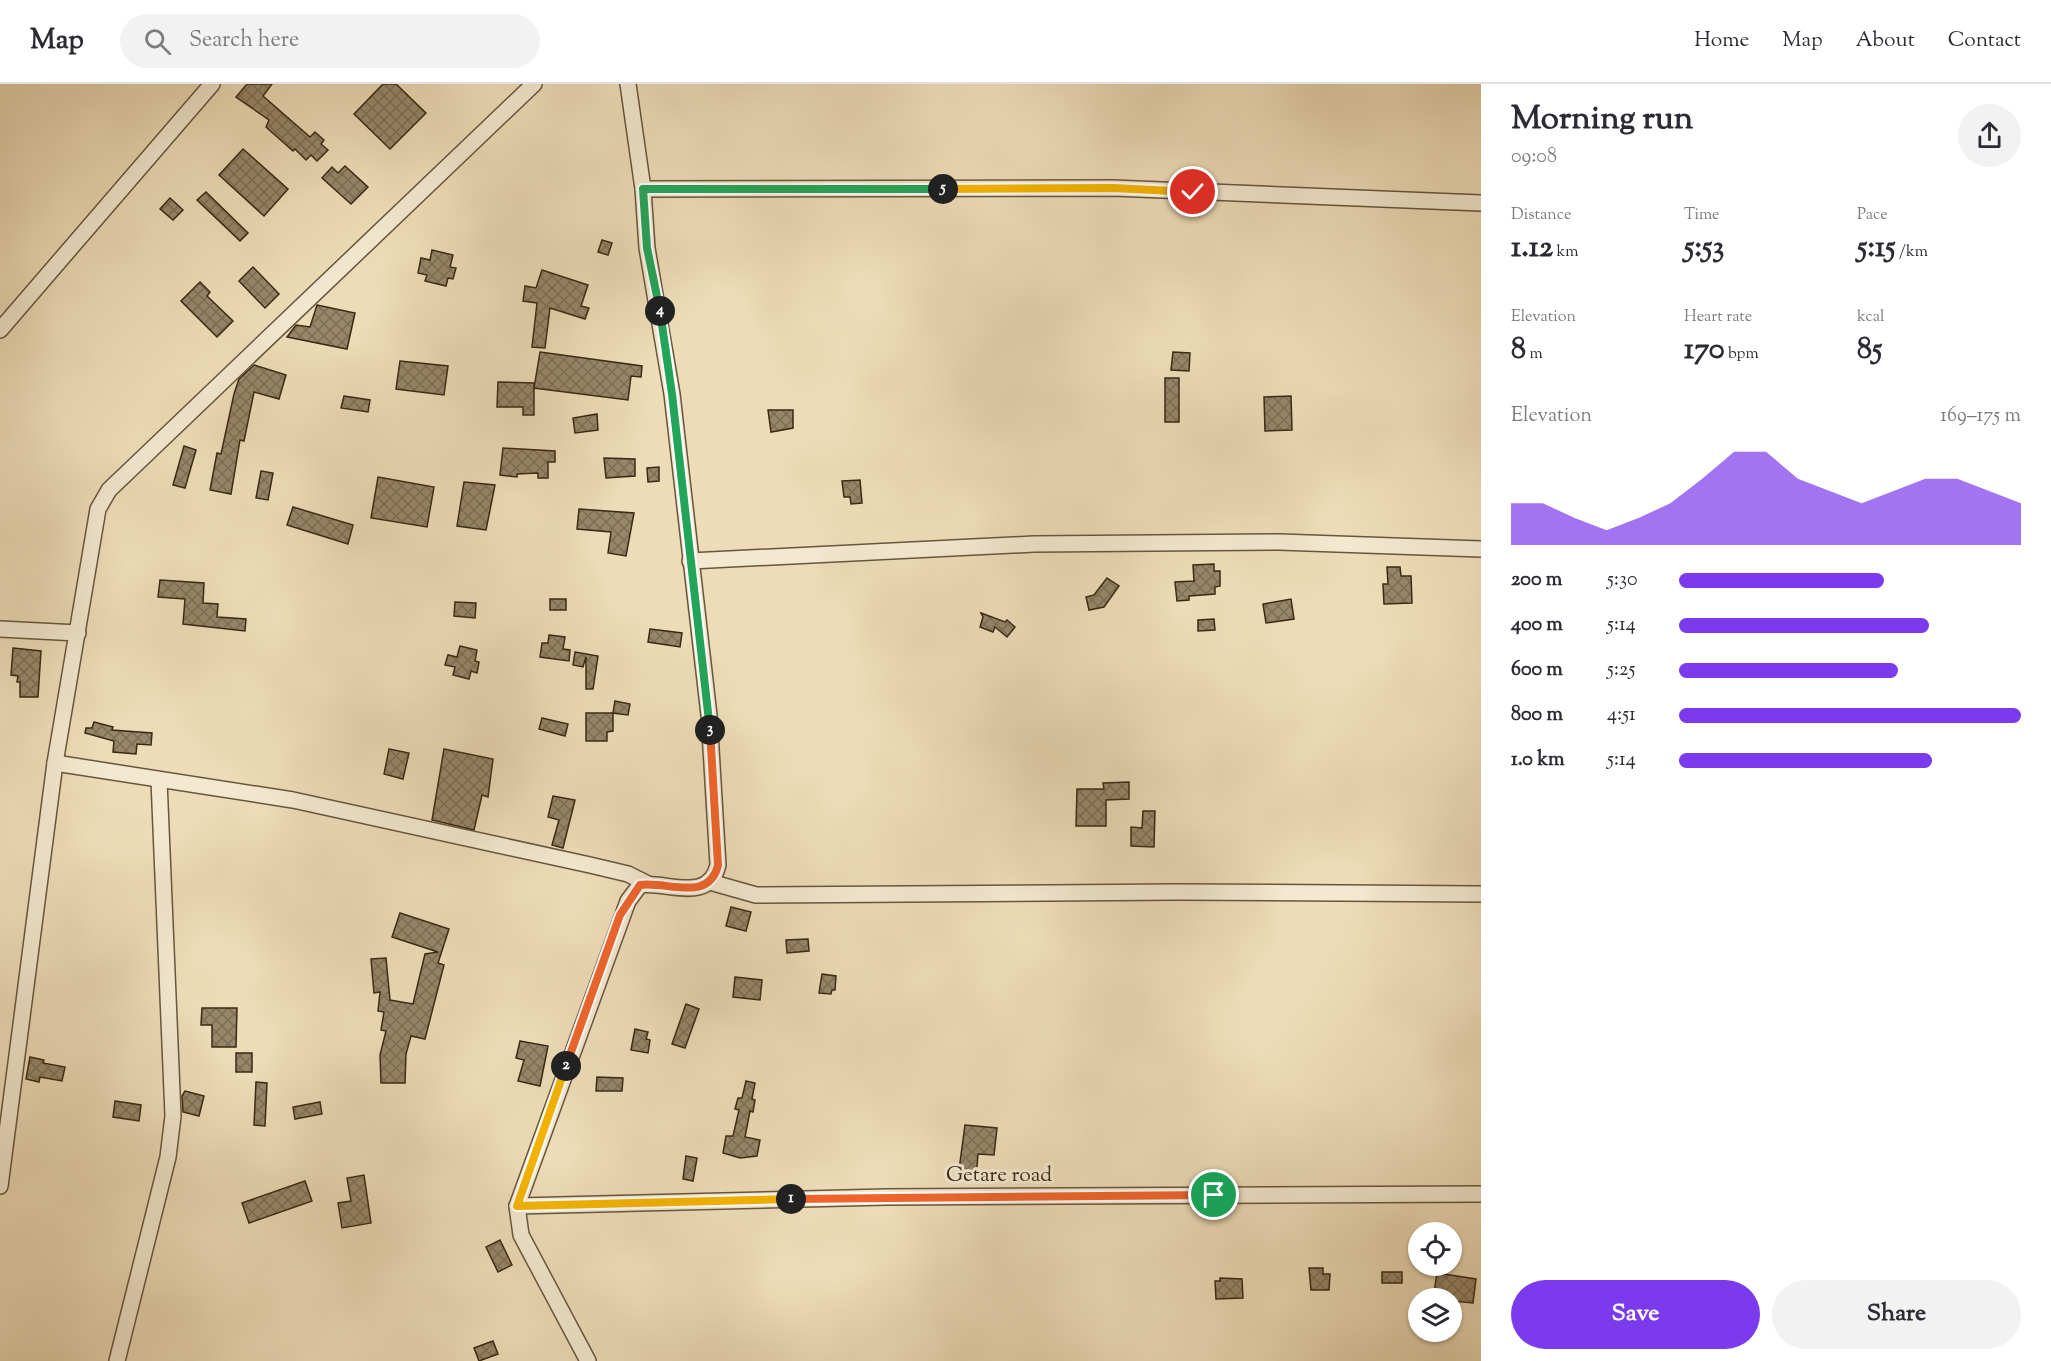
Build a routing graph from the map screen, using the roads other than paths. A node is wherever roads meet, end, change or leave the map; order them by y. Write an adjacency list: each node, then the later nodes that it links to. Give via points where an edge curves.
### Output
1 (212, 84): 6 (street)
2 (534, 84): 10 (street, via 109,490 94,520)
3 (628, 84): 4 (street)
4 (643, 189): 5 (street, via 1113,188); 8 (street, via 647,248 672,394)
5 (1481, 203)
6 (0, 330)
7 (1481, 549): 8 (street, via 1278,542 1034,544)
8 (690, 561): 13 (street, via 709,715 718,865)
9 (0, 629): 10 (street)
10 (78, 633): 11 (street)
11 (55, 763): 12 (street); 16 (street)
12 (159, 780): 14 (street, via 293,800 600,867); 19 (street, via 173,1116 168,1157)
13 (710, 882): 14 (street, via 694,890); 15 (street, via 756,895 1178,891)
14 (648, 884): 18 (street, via 640,885 620,915)
15 (1481, 894)
16 (0, 1186)
17 (1481, 1194): 18 (street, Getare road, via 898,1197)
18 (517, 1206): 20 (street, via 521,1235)
19 (117, 1361)
20 (588, 1361)

